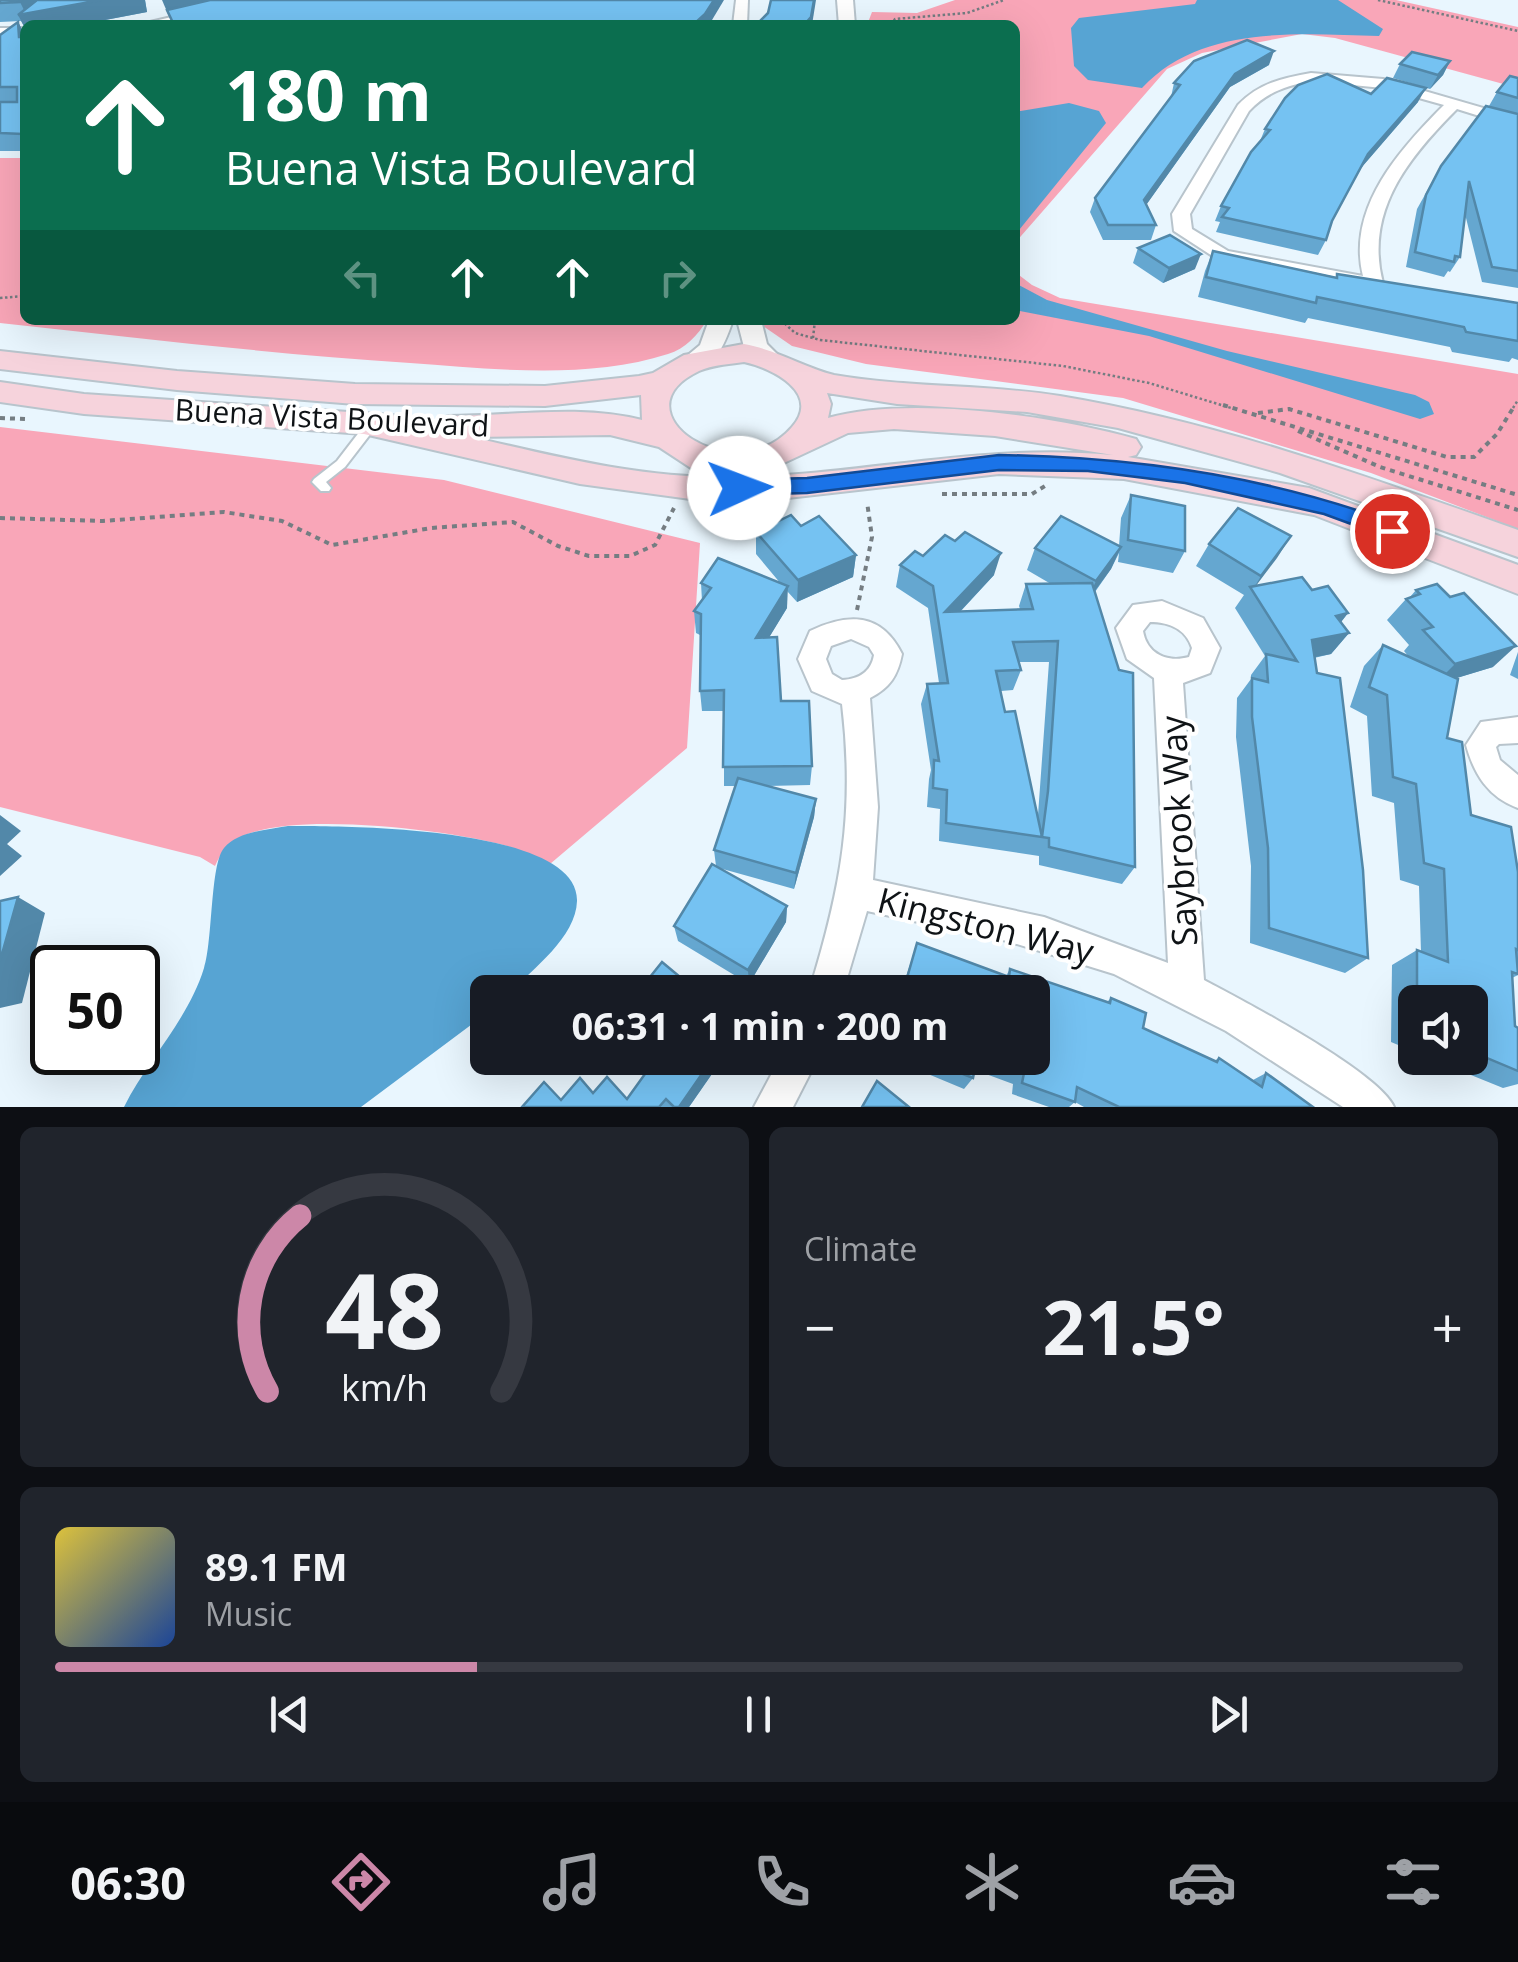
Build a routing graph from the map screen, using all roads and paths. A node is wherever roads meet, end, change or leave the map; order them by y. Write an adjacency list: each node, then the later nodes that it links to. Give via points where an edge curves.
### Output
1 (264, 0): 4 (street)
2 (1004, 0): 5 (path, via 967,13)
3 (1378, 0): 6 (path)
4 (216, 19)
5 (895, 20)
6 (1518, 32)
7 (1453, 105): 7 (street, via 1332,75 1276,83 1252,99 1181,214 1183,232 1222,255 1383,284 1367,266 1374,208 1422,135); 8 (street)
8 (1518, 123)
9 (720, 325): 16 (street, via 711,349)
10 (750, 325): 14 (street, via 756,347)
11 (786, 325): 13 (path)
12 (814, 325): 13 (path)
13 (813, 338): 21 (path, via 1063,366 1149,382)
14 (769, 358): 16 (main road); 17 (main road)
15 (0, 360): 18 (main road, Buena Vista Boulevard, via 376,397 565,396)
16 (694, 360): 18 (main road)
17 (802, 376): 25 (main road, via 816,404 814,419); 33 (main road, via 850,390 969,395 1125,418 1272,458)
18 (663, 380): 24 (main road, via 652,398 652,418)
19 (0, 392): 22 (main road, Buena Vista Boulevard)
20 (1518, 400): 21 (path, via 1474,456 1447,457 1288,410)
21 (1254, 414): 23 (path)
22 (371, 425): 24 (main road, Buena Vista Boulevard, via 594,420); 26 (lane, via 318,482); 30 (main road, via 606,477 705,489 807,485 999,462 1088,464)
23 (1285, 425): 27 (path); 31 (path, via 1380,467)
24 (662, 436): 25 (main road, via 708,461 768,458)
25 (793, 446): 30 (main road, via 862,420 936,421 1102,442 1200,463)
26 (325, 488)
27 (1518, 495)
28 (867, 497): 35 (path, via 872,537)
29 (677, 501): 32 (path, via 655,545 630,556 589,556 513,522 332,545 282,521 224,512 104,522)
30 (1328, 506): 34 (main road)
31 (1518, 510)
32 (0, 518)
33 (1518, 544)
34 (1518, 580)
35 (853, 628): 37 (street, via 875,637 888,665 878,684); 37 (street, via 820,639 812,658 820,679)
36 (1168, 672): 42 (street, Saybrook Way)
37 (856, 692): 40 (street, via 866,796)
38 (1518, 730): 39 (street, via 1492,731 1481,745 1488,768)
39 (1518, 794)
40 (857, 892): 41 (street); 42 (street, Kingston Way, via 1004,922)
41 (831, 975)
42 (1187, 990): 45 (street, Kingston Way, via 1275,1038)
43 (791, 1075): 44 (street)
44 (773, 1107)
45 (1376, 1107)

